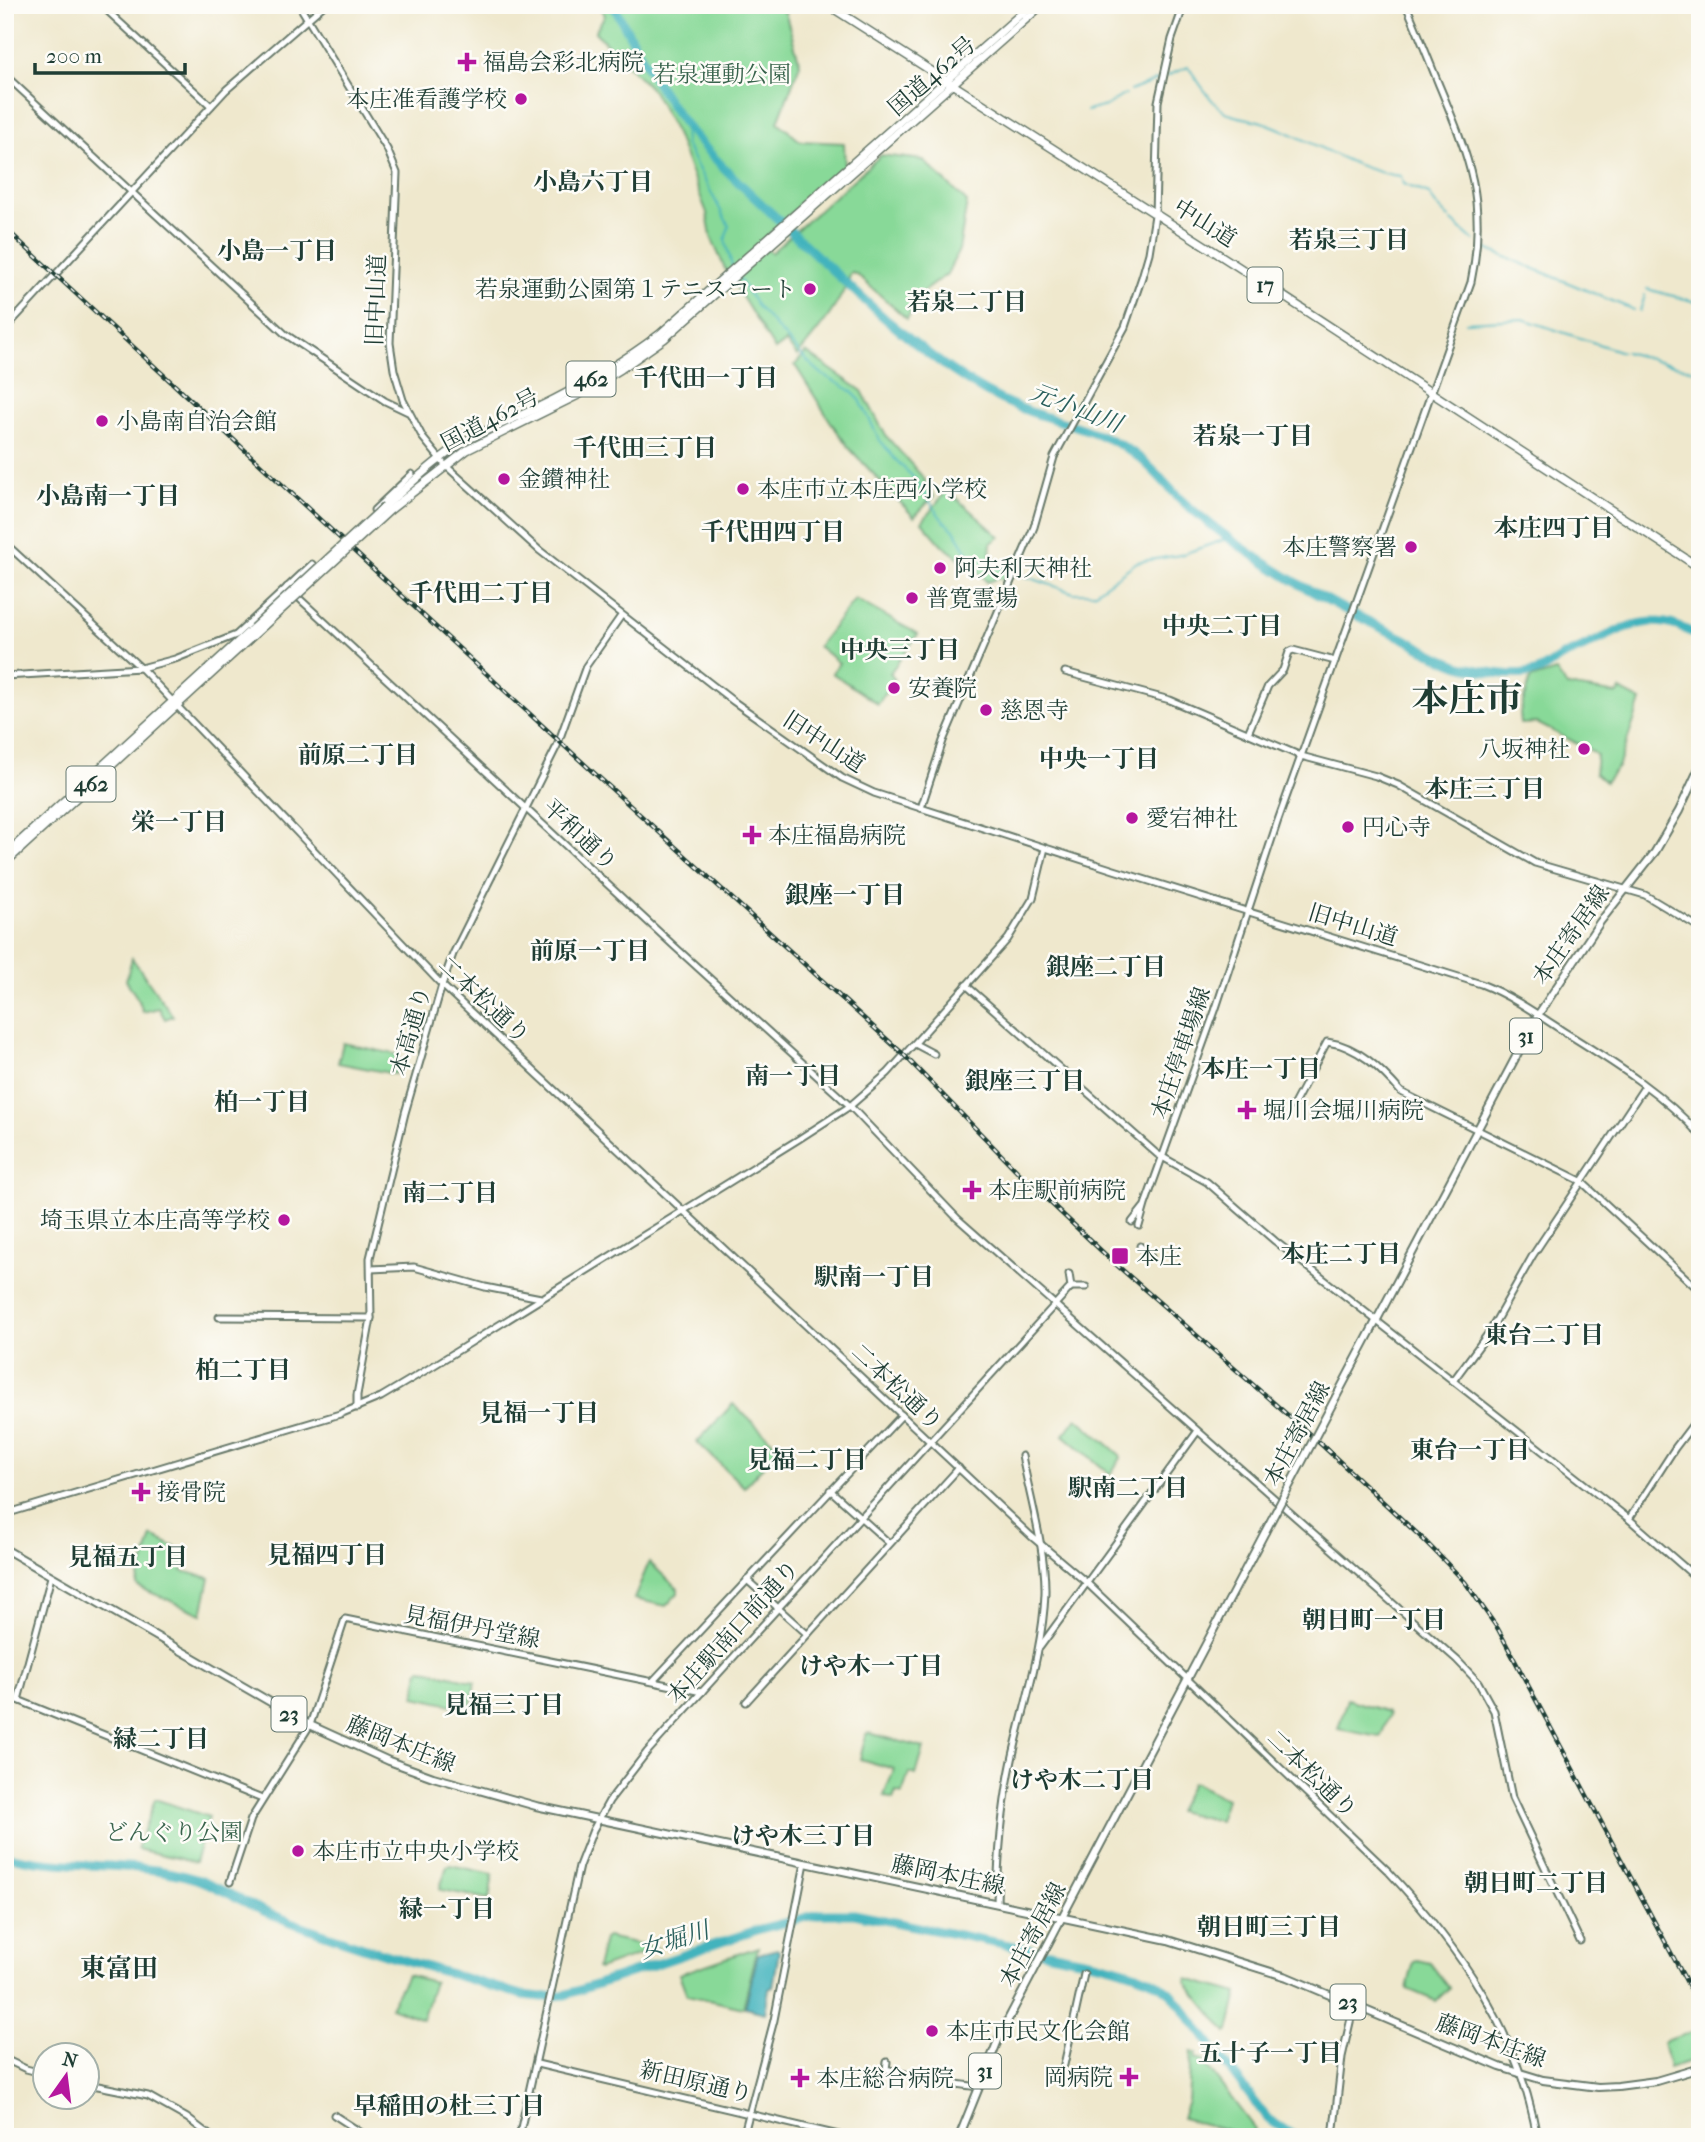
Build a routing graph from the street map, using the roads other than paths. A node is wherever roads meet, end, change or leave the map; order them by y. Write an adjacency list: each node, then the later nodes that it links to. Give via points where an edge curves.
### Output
1 (101, 5): 12 (street)
2 (299, 5): 9 (street, 旧中山道)
3 (324, 5): 9 (street)
4 (828, 5): 11 (highway, 中山道 / 17)
5 (1031, 5): 11 (highway, 国道462号 / 462)
6 (1042, 5): 11 (highway, 国道462号 / 462)
7 (1184, 5): 14 (street, via 1158,102)
8 (1406, 5): 16 (street, 本庄停車場線, via 1466,149 1477,204 1477,250 1471,282)
9 (308, 21): 12 (street); 17 (street, 旧中山道, via 397,173 390,343)
10 (5, 75): 13 (street)
11 (950, 81): 14 (highway, 中山道 / 17); 18 (highway, 国道462号 / 462, via 747,263 632,355 554,400 487,430)
12 (211, 106): 13 (street)
13 (131, 193): 15 (street); 17 (street, via 285,334)
14 (1155, 215): 16 (highway, 中山道 / 17); 35 (street, via 1149,253 1125,327 1054,457 1034,527 943,741)
15 (5, 329)
16 (1432, 393): 23 (highway, 中山道 / 17); 26 (street, 本庄停車場線)
17 (408, 412): 18 (street, 旧中山道)
18 (442, 462): 25 (street, 旧中山道); 30 (highway, 国道462号 / 462, bridge)
19 (412, 474): 20 (street)
20 (374, 510)
21 (5, 543): 27 (street, 二本松通り)
22 (312, 564): 24 (street)
23 (1700, 568)
24 (287, 587): 27 (street, via 235,636); 34 (street, 平和通り)
25 (621, 616): 34 (street, 本高通り, via 586,666 557,746); 35 (street, 旧中山道, via 842,778)
26 (1335, 661): 31 (street, via 1289,652); 32 (street, 本庄停車場線)
27 (141, 668): 29 (street); 30 (street, 二本松通り)
28 (1065, 672): 31 (street, via 1170,700)
29 (5, 676)
30 (174, 704): 37 (highway, 国道462号 / 462); 38 (highway, 国道462号 / 462); 42 (street, 二本松通り)
31 (1248, 733): 32 (street)
32 (1301, 756): 39 (street, via 1398,785 1535,863); 40 (street, 本庄停車場線)
33 (1700, 766): 39 (main road, 本庄寄居線 / 31, via 1667,833)
34 (526, 808): 42 (street, 本高通り); 48 (street, 平和通り)
35 (921, 808): 36 (street, 旧中山道)
36 (1045, 848): 40 (street, 旧中山道); 43 (street, via 1029,908 1010,937)
37 (5, 855)
38 (5, 863)
39 (1625, 889): 41 (street, via 1659,902); 44 (main road, 本庄寄居線 / 31)
40 (1247, 912): 44 (street, 旧中山道, via 1481,984); 52 (street, 本庄停車場線)
41 (1700, 928)
42 (442, 985): 55 (street, 二本松通り); 60 (street, 本高通り, via 389,1175)
43 (966, 985): 45 (street); 52 (street)
44 (1538, 1015): 47 (street, 旧中山道); 50 (main road, 本庄寄居線 / 31)
45 (920, 1038): 46 (street); 46 (street, via 934,1054)
46 (915, 1044): 48 (street)
47 (1645, 1086): 51 (street, 旧中山道); 53 (street)
48 (850, 1105): 55 (street); 66 (street, 平和通り, via 957,1218)
49 (1293, 1106): 50 (street, via 1329,1041 1376,1065 1401,1092)
50 (1477, 1130): 53 (street); 69 (main road, 本庄寄居線 / 31)
51 (1700, 1135)
52 (1163, 1157): 54 (street, 本庄停車場線); 69 (street, via 1207,1182)
53 (1581, 1181): 64 (street); 70 (street, via 1490,1331)
54 (1145, 1205): 56 (street); 57 (street)
55 (685, 1210): 65 (street); 72 (street, 二本松通り)
56 (1132, 1222)
57 (1139, 1226)
58 (1140, 1246): 59 (street)
59 (1151, 1257)
60 (371, 1269): 65 (street, via 414,1267); 68 (street, 本高通り)
61 (1069, 1274): 62 (street)
62 (1071, 1287): 63 (street); 66 (street, 本庄駅南口前通り)
63 (1087, 1287)
64 (1700, 1291)
65 (541, 1298): 71 (street)
66 (1055, 1305): 74 (street, 平和通り); 75 (street, 本庄駅南口前通り)
67 (219, 1317): 68 (street)
68 (371, 1318): 71 (street, 本高通り)
69 (1376, 1321): 70 (street); 92 (main road, 本庄寄居線 / 31, bridge)
70 (1453, 1381): 81 (street)
71 (357, 1408): 79 (street)
72 (902, 1415): 75 (street, 二本松通り); 78 (street)
73 (1700, 1415): 81 (street)
74 (1197, 1432): 88 (street); 103 (street, 平和通り, via 1478,1682 1494,1711 1512,1798)
75 (931, 1442): 77 (street, 二本松通り); 80 (street, 本庄駅南口前通り)
76 (1022, 1456): 83 (street)
77 (959, 1468): 82 (street); 83 (street, 二本松通り)
78 (830, 1490): 80 (street); 86 (street)
79 (5, 1514)
80 (860, 1517): 82 (street); 89 (street, 本庄駅南口前通り)
81 (1629, 1519): 87 (street)
82 (889, 1543): 90 (street)
83 (1039, 1543): 88 (street, 二本松通り); 91 (street, via 1045,1591)
84 (5, 1549): 85 (main road, 藤岡本庄線 / 23)
85 (51, 1577): 96 (main road, 藤岡本庄線 / 23); 97 (street, via 18,1700)
86 (747, 1580): 89 (street); 93 (street)
87 (1700, 1581)
88 (1087, 1583): 91 (street); 92 (street, 二本松通り)
89 (778, 1609): 90 (street); 94 (street, 本庄駅南口前通り)
90 (807, 1634): 95 (street)
91 (1038, 1650): 101 (street, via 1006,1793)
92 (1188, 1678): 102 (main road, 本庄寄居線 / 31); 112 (street, 二本松通り, via 1422,1908 1472,1975 1501,2025)
93 (653, 1681): 94 (street, 見福伊丹堂線); 96 (street, 見福伊丹堂線, via 345,1619)
94 (702, 1692): 98 (street, 本庄駅南口前通り, via 647,1752)
95 (746, 1702)
96 (310, 1725): 97 (street); 98 (main road, 藤岡本庄線 / 23, via 433,1777)
97 (262, 1799): 100 (street)
98 (598, 1819): 99 (main road, 藤岡本庄線 / 23); 108 (street, 本庄駅南口前通り, via 576,1878)
99 (805, 1863): 101 (main road, 藤岡本庄線 / 23); 115 (street, via 779,1999)
100 (230, 1882)
101 (997, 1903): 102 (main road, 藤岡本庄線 / 23)
102 (1062, 1916): 105 (main road, 藤岡本庄線 / 23, via 1242,1961); 114 (main road, 本庄寄居線 / 31, via 1001,2033)
103 (1580, 1941)
104 (1084, 1974): 109 (street)
105 (1354, 2005): 112 (main road, 藤岡本庄線 / 23); 123 (street, via 1342,2057)
106 (5, 2059): 111 (street)
107 (887, 2062): 114 (street, via 886,2069)
108 (537, 2064): 115 (street, 新田原通り); 119 (street, 本庄駅南口前通り)
109 (1064, 2065)
110 (1700, 2067): 112 (main road, 藤岡本庄線 / 23, via 1642,2084 1598,2087)
111 (32, 2070)
112 (1522, 2075): 124 (street, 二本松通り)
113 (102, 2087): 117 (street, via 148,2096)
114 (979, 2087): 122 (main road, 本庄寄居線 / 31)
115 (750, 2112): 120 (street); 121 (street, 新田原通り)
116 (334, 2115): 118 (street)
117 (212, 2137)
118 (368, 2137)
119 (519, 2137)
120 (743, 2137)
121 (847, 2137)
122 (959, 2137)
123 (1334, 2137)
124 (1537, 2137)

